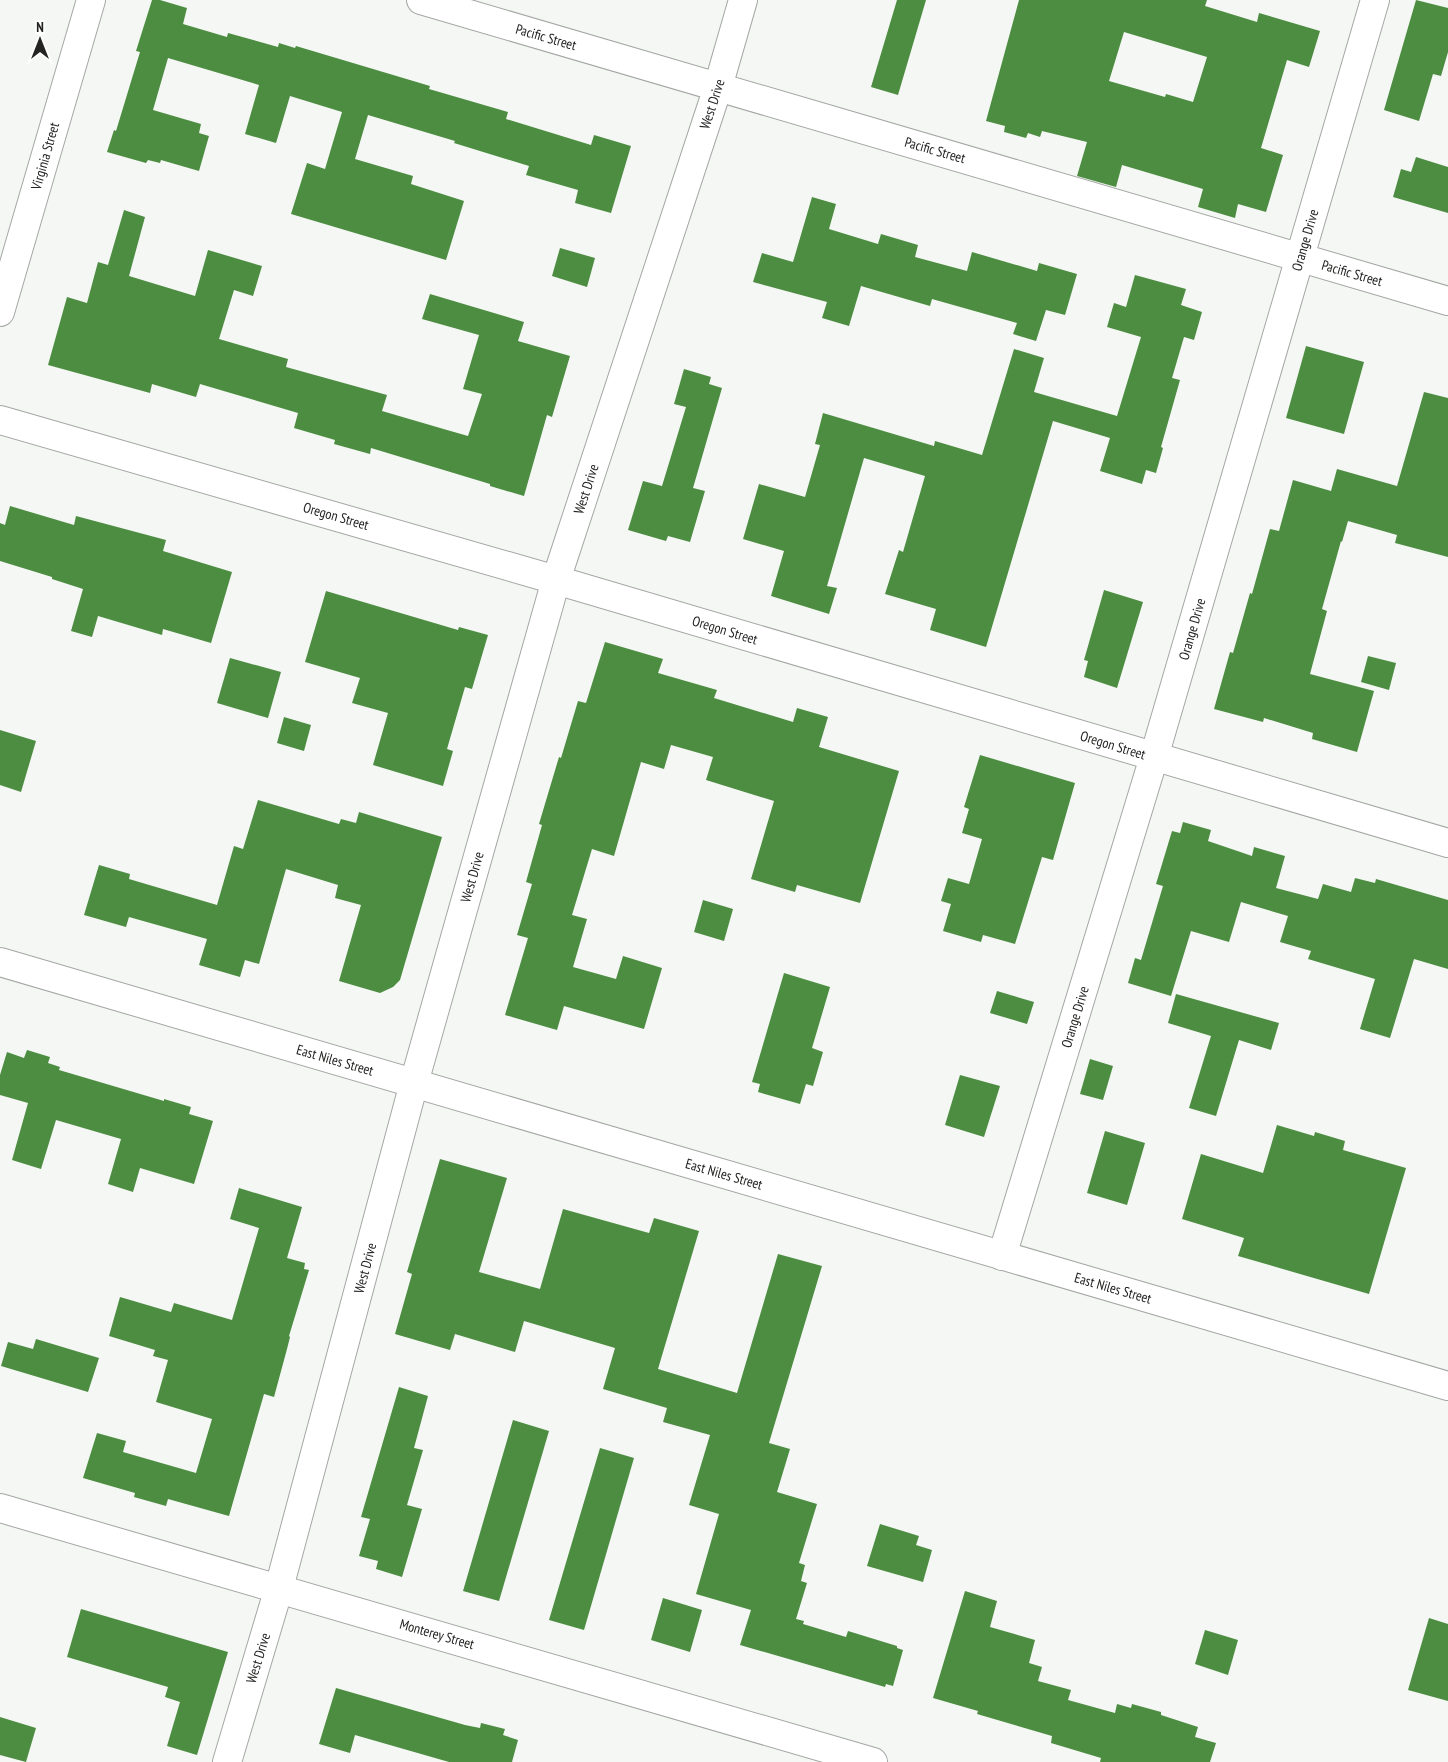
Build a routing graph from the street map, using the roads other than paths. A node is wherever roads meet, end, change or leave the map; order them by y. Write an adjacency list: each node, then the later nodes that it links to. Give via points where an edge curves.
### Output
1 (91, 0): 8 (street, Virginia Street)
2 (421, 0): 5 (street, Pacific Street)
3 (744, 0): 5 (street, West Drive)
4 (1375, 0): 6 (street, Orange Drive)
5 (718, 87): 6 (street, Pacific Street); 10 (street, West Drive)
6 (1300, 257): 7 (street, Pacific Street); 11 (street, Orange Drive)
7 (1448, 301)
8 (0, 312)
9 (0, 420): 10 (street, Oregon Street)
10 (556, 580): 11 (street, Oregon Street); 14 (street, West Drive)
11 (1154, 757): 12 (street, Oregon Street); 15 (street, Orange Drive)
12 (1448, 844)
13 (0, 962): 14 (street, East Niles Street)
14 (414, 1083): 15 (street, East Niles Street); 18 (street, West Drive)
15 (1002, 1256): 16 (street, East Niles Street)
16 (1448, 1386)
17 (0, 1508): 18 (street, Monterey Street)
18 (279, 1588): 19 (street, West Drive); 20 (street, Monterey Street)
19 (226, 1762)
20 (873, 1762)

